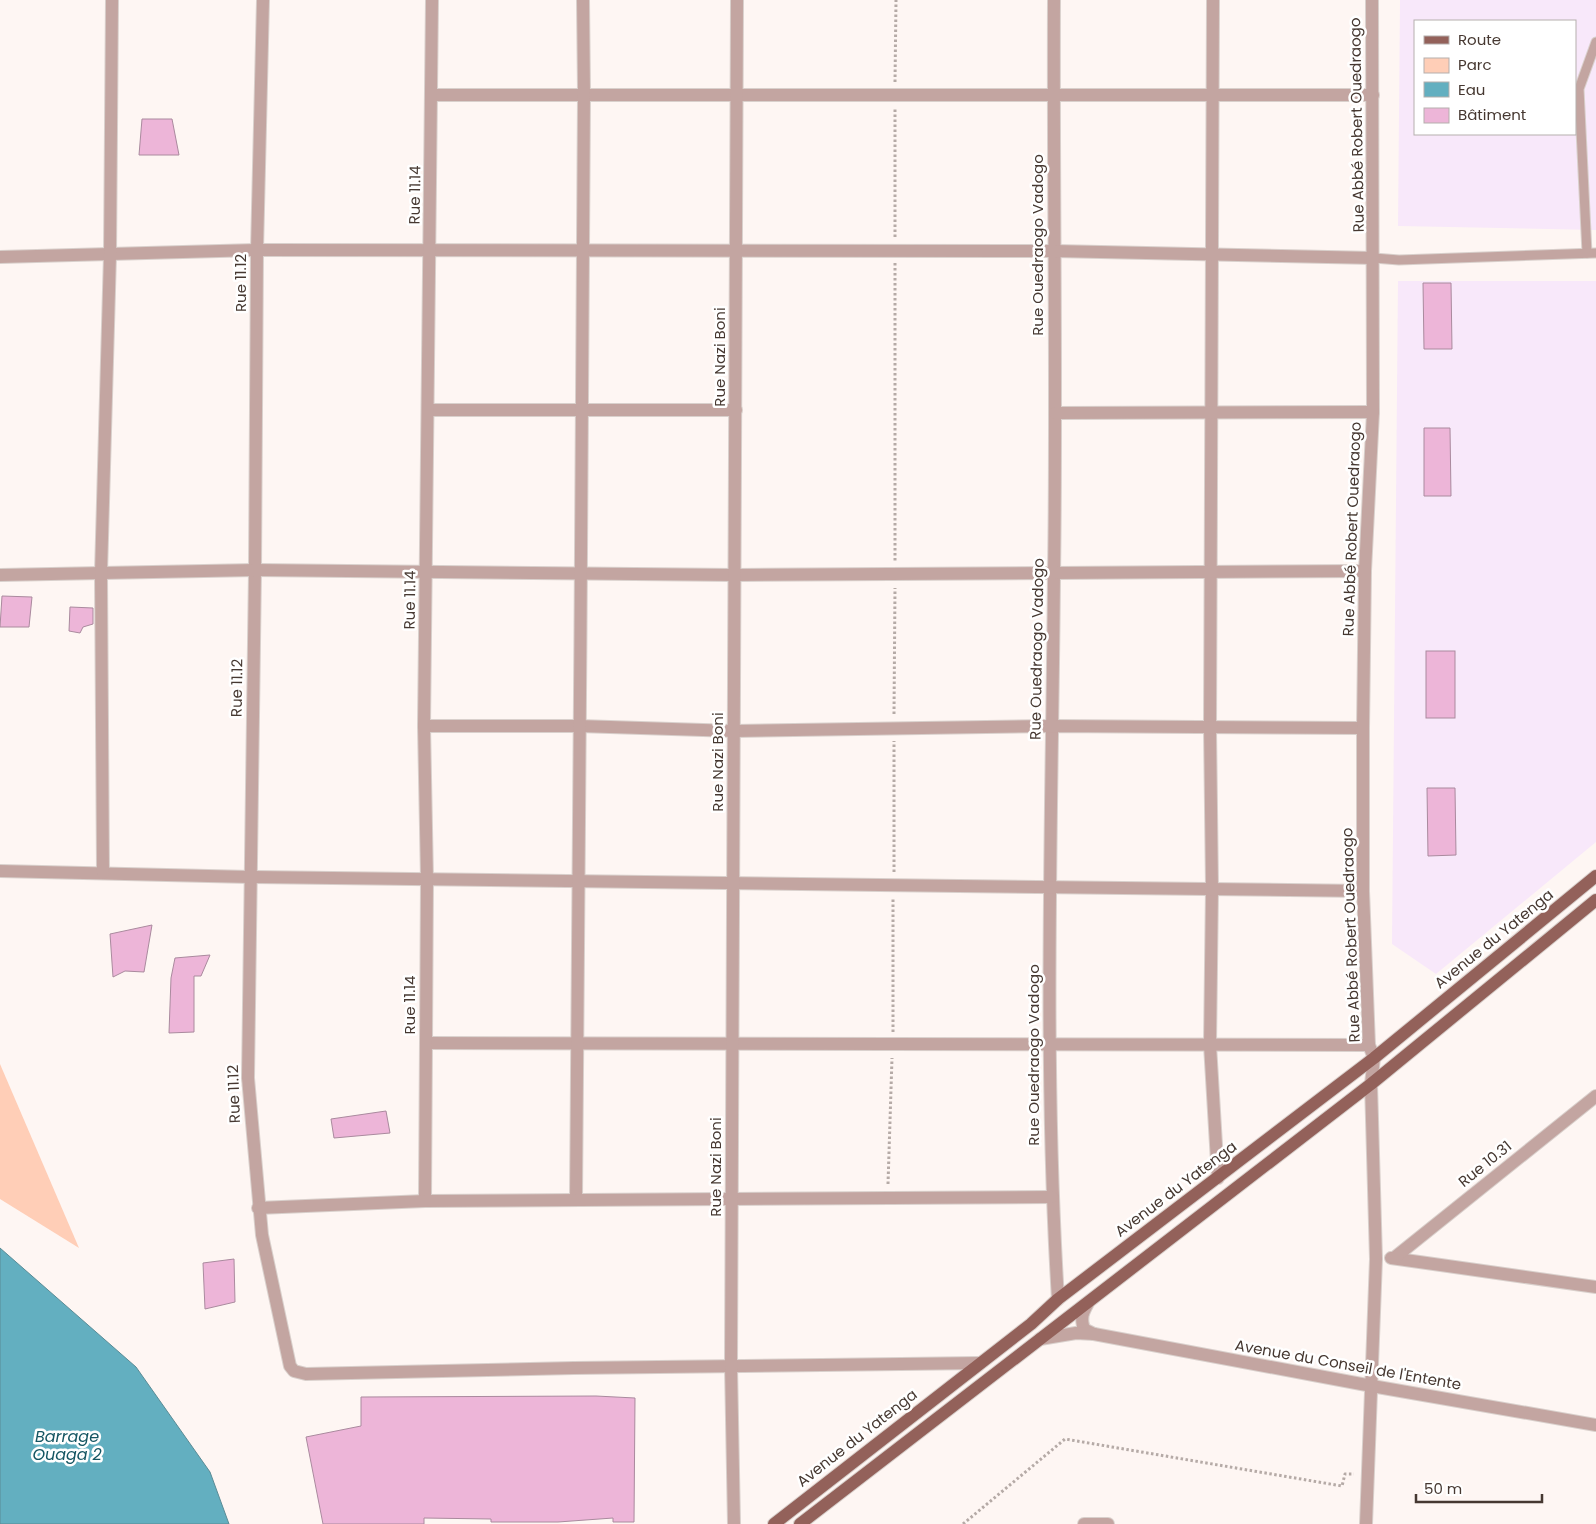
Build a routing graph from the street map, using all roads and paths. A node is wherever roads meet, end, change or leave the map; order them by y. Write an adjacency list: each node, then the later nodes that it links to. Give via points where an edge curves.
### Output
1 (112, 0): 26 (street)
2 (263, 0): 18 (street, Rue 11.12)
3 (432, 0): 15 (street, Rue 11.14)
4 (582, 0): 12 (street)
5 (737, 0): 11 (street, Rue Nazi Boni)
6 (896, 0): 13 (path)
7 (1054, 0): 14 (street, Rue Ouedraogo Vadogo)
8 (1213, 0): 17 (street)
9 (1372, 0): 16 (street, Rue Abbé Robert Ouedraogo)
10 (1596, 42): 24 (lane, via 1579,89)
11 (737, 93): 12 (street); 13 (street); 21 (street, Rue Nazi Boni)
12 (584, 94): 15 (street); 20 (street)
13 (895, 94): 14 (street); 23 (path)
14 (1054, 94): 17 (street); 22 (street, Rue Ouedraogo Vadogo)
15 (432, 95): 19 (street, Rue 11.14)
16 (1373, 95): 17 (street); 28 (street, Rue Abbé Robert Ouedraogo)
17 (1213, 96): 25 (street)
18 (257, 250): 19 (street); 26 (street); 35 (street, Rue 11.12)
19 (430, 250): 20 (street); 29 (street, Rue 11.14)
20 (582, 251): 21 (street); 31 (street)
21 (736, 251): 23 (street); 30 (street, Rue Nazi Boni)
22 (1054, 251): 23 (street); 25 (street); 33 (street, Rue Ouedraogo Vadogo)
23 (894, 252): 40 (path)
24 (1592, 253): 28 (lane, via 1399,260)
25 (1212, 254): 28 (street); 34 (street)
26 (110, 255): 27 (street); 38 (street)
27 (0, 256)
28 (1374, 258): 32 (street, Rue Abbé Robert Ouedraogo)
29 (429, 410): 31 (street); 36 (street, Rue 11.14)
30 (736, 410): 31 (street); 43 (street, Rue Nazi Boni)
31 (582, 411): 39 (street)
32 (1373, 412): 34 (street); 37 (street, Rue Abbé Robert Ouedraogo)
33 (1055, 413): 34 (street); 44 (street, Rue Ouedraogo Vadogo)
34 (1212, 413): 41 (street)
35 (255, 570): 36 (street); 38 (street); 55 (street, Rue 11.12)
36 (427, 571): 39 (street); 45 (street, Rue 11.14)
37 (1365, 571): 41 (street); 49 (street, Rue Abbé Robert Ouedraogo)
38 (101, 573): 42 (street); 53 (street)
39 (580, 573): 43 (street); 46 (street)
40 (895, 573): 43 (street); 44 (street); 50 (path)
41 (1211, 574): 44 (street); 48 (street)
42 (0, 575)
43 (735, 575): 51 (street, Rue Nazi Boni)
44 (1054, 575): 47 (street, Rue Ouedraogo Vadogo)
45 (424, 726): 46 (street); 56 (street, Rue 11.14)
46 (579, 726): 51 (street); 57 (street)
47 (1051, 726): 48 (street); 50 (street); 60 (street, Rue Ouedraogo Vadogo)
48 (1210, 728): 49 (street); 61 (street)
49 (1363, 728): 62 (street, Rue Abbé Robert Ouedraogo)
50 (894, 729): 51 (street); 59 (path)
51 (734, 730): 58 (street, Rue Nazi Boni)
52 (0, 871): 53 (street)
53 (103, 873): 55 (street)
54 (1596, 876): 71 (main road, Avenue du Yatenga)
55 (250, 877): 56 (street); 80 (street, Rue 11.12, via 248,1078)
56 (427, 879): 57 (street); 64 (street, Rue 11.14)
57 (580, 881): 58 (street); 65 (street)
58 (733, 882): 59 (street); 66 (street, Rue Nazi Boni)
59 (894, 884): 60 (street); 67 (path)
60 (1050, 886): 61 (street); 68 (street, Rue Ouedraogo Vadogo)
61 (1212, 888): 62 (street); 69 (street)
62 (1363, 891): 70 (street, Rue Abbé Robert Ouedraogo)
63 (1596, 900): 72 (main road)
64 (426, 1043): 65 (street); 79 (street, Rue 11.14)
65 (578, 1043): 66 (street); 78 (street)
66 (732, 1043): 67 (street); 77 (street, Rue Nazi Boni)
67 (893, 1043): 68 (street); 76 (path)
68 (1049, 1043): 69 (street); 75 (street, Rue Ouedraogo Vadogo)
69 (1210, 1045): 70 (street); 74 (street)
70 (1369, 1045): 71 (street, Rue Abbé Robert Ouedraogo)
71 (1374, 1058): 72 (street); 74 (main road, Avenue du Yatenga)
72 (1371, 1084): 82 (street); 85 (main road)
73 (1596, 1096): 81 (street, Rue 10.31)
74 (1218, 1178): 84 (main road, Avenue du Yatenga)
75 (1052, 1197): 76 (street); 84 (street, Rue Ouedraogo Vadogo)
76 (888, 1198): 77 (street)
77 (732, 1199): 78 (street); 89 (street, Rue Nazi Boni)
78 (576, 1200): 79 (street)
79 (425, 1201): 80 (street)
80 (258, 1208): 89 (street, Rue 11.12, via 288,1362 294,1371 306,1374)
81 (1394, 1258): 82 (street); 83 (street)
82 (1376, 1259): 90 (street)
83 (1596, 1287)
84 (1058, 1299): 88 (main road, Avenue du Yatenga)
85 (1088, 1303): 86 (street, via 1082,1313 1082,1321 1084,1329); 87 (main road)
86 (1094, 1334): 87 (street, Avenue du Conseil de l'Entente, via 1076,1333); 90 (street, Avenue du Conseil de l'Entente)
87 (1040, 1339): 95 (main road)
88 (980, 1363): 89 (street); 94 (main road, Avenue du Yatenga)
89 (731, 1366): 93 (street, Rue Nazi Boni)
90 (1372, 1386): 91 (street, Avenue du Conseil de l'Entente); 92 (street)
91 (1596, 1425)
92 (1368, 1474): 96 (path, via 1345,1474 1342,1486 1065,1439); 99 (street)
93 (734, 1524)
94 (774, 1524)
95 (800, 1524)
96 (962, 1524)
97 (1084, 1524): 98 (street)
98 (1108, 1524)
99 (1366, 1524)

